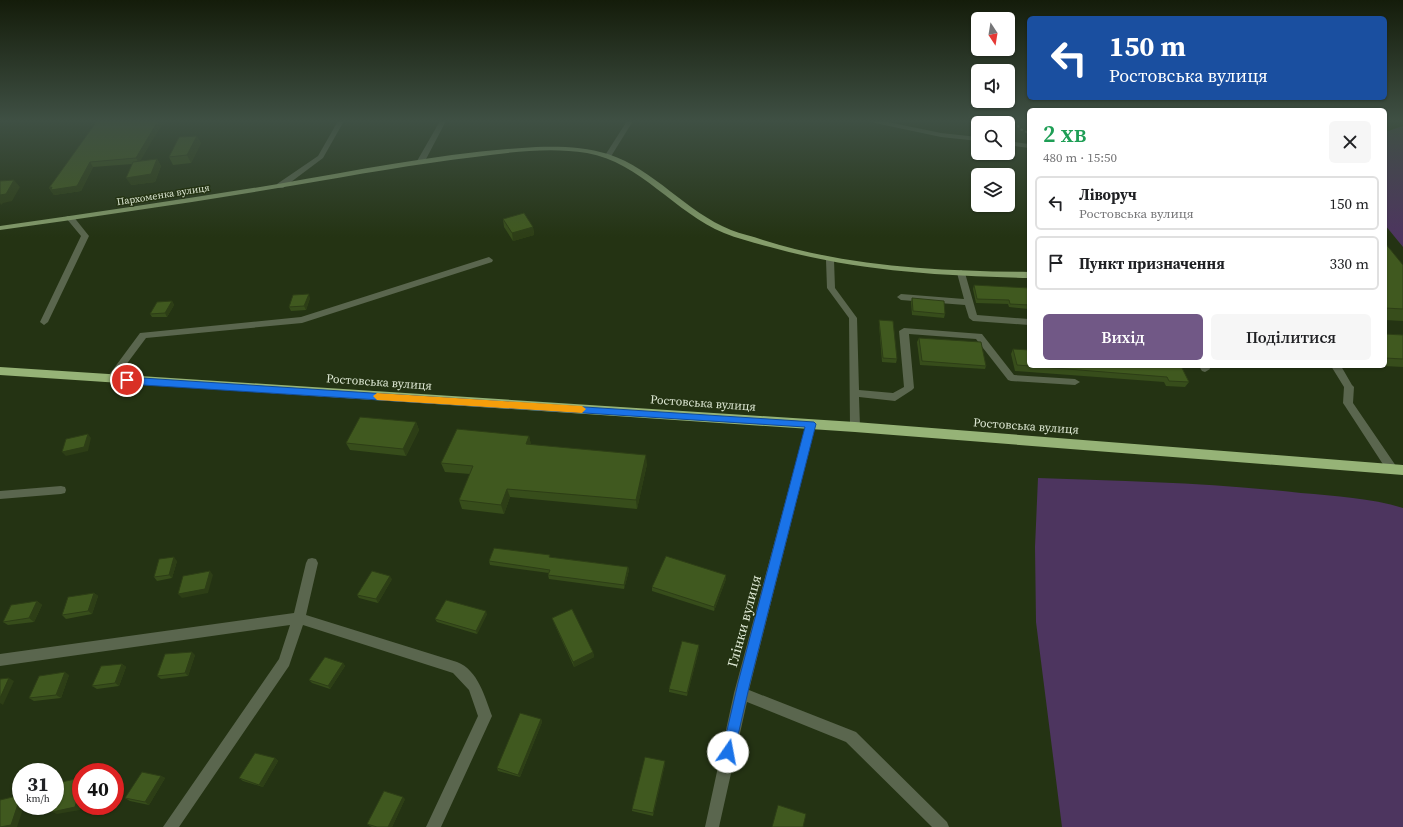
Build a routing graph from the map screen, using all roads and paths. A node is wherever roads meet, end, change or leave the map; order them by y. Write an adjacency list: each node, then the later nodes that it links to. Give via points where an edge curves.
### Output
1 (317, 160): 5 (street)
2 (435, 160): 4 (main road, Пархоменка вулиця)
3 (614, 160): 9 (main road, Пархоменка вулиця, via 640,172 694,213 729,232)
4 (421, 161): 5 (main road, Пархоменка вулиця)
5 (280, 186): 6 (main road, Пархоменка вулиця)
6 (70, 218): 7 (main road, Пархоменка вулиця); 14 (street, via 85,236)
7 (0, 228)
8 (489, 260): 18 (street, via 302,320 143,335)
9 (830, 260): 10 (main road, Пархоменка вулиця, via 881,268); 20 (street, via 831,288 853,318)
10 (961, 273): 11 (main road, Пархоменка вулиця); 13 (street)
11 (1027, 275)
12 (901, 297): 13 (street)
13 (968, 302): 15 (street, via 973,318)
14 (44, 322)
15 (1027, 322)
16 (1337, 368): 23 (street, via 1349,387 1348,403)
17 (0, 371): 18 (highway, Ростовська вулиця)
18 (111, 379): 21 (highway, Ростовська вулиця)
19 (1075, 382): 20 (street, via 1011,378 979,336 904,332 909,388 895,397)
20 (854, 393): 22 (street)
21 (811, 424): 22 (highway, Ростовська вулиця); 29 (street, Глінки вулиця)
22 (854, 427): 23 (highway, Ростовська вулиця)
23 (1397, 470)
24 (61, 490): 25 (street)
25 (0, 495)
26 (312, 563): 27 (street)
27 (299, 618): 28 (street); 30 (street, via 284,662); 31 (street, via 457,668 474,686 485,716)
28 (0, 660)
29 (741, 693): 32 (street, Глінки вулиця); 33 (street, via 851,738)
30 (170, 827)
31 (434, 827)
32 (712, 827)
33 (942, 827)

